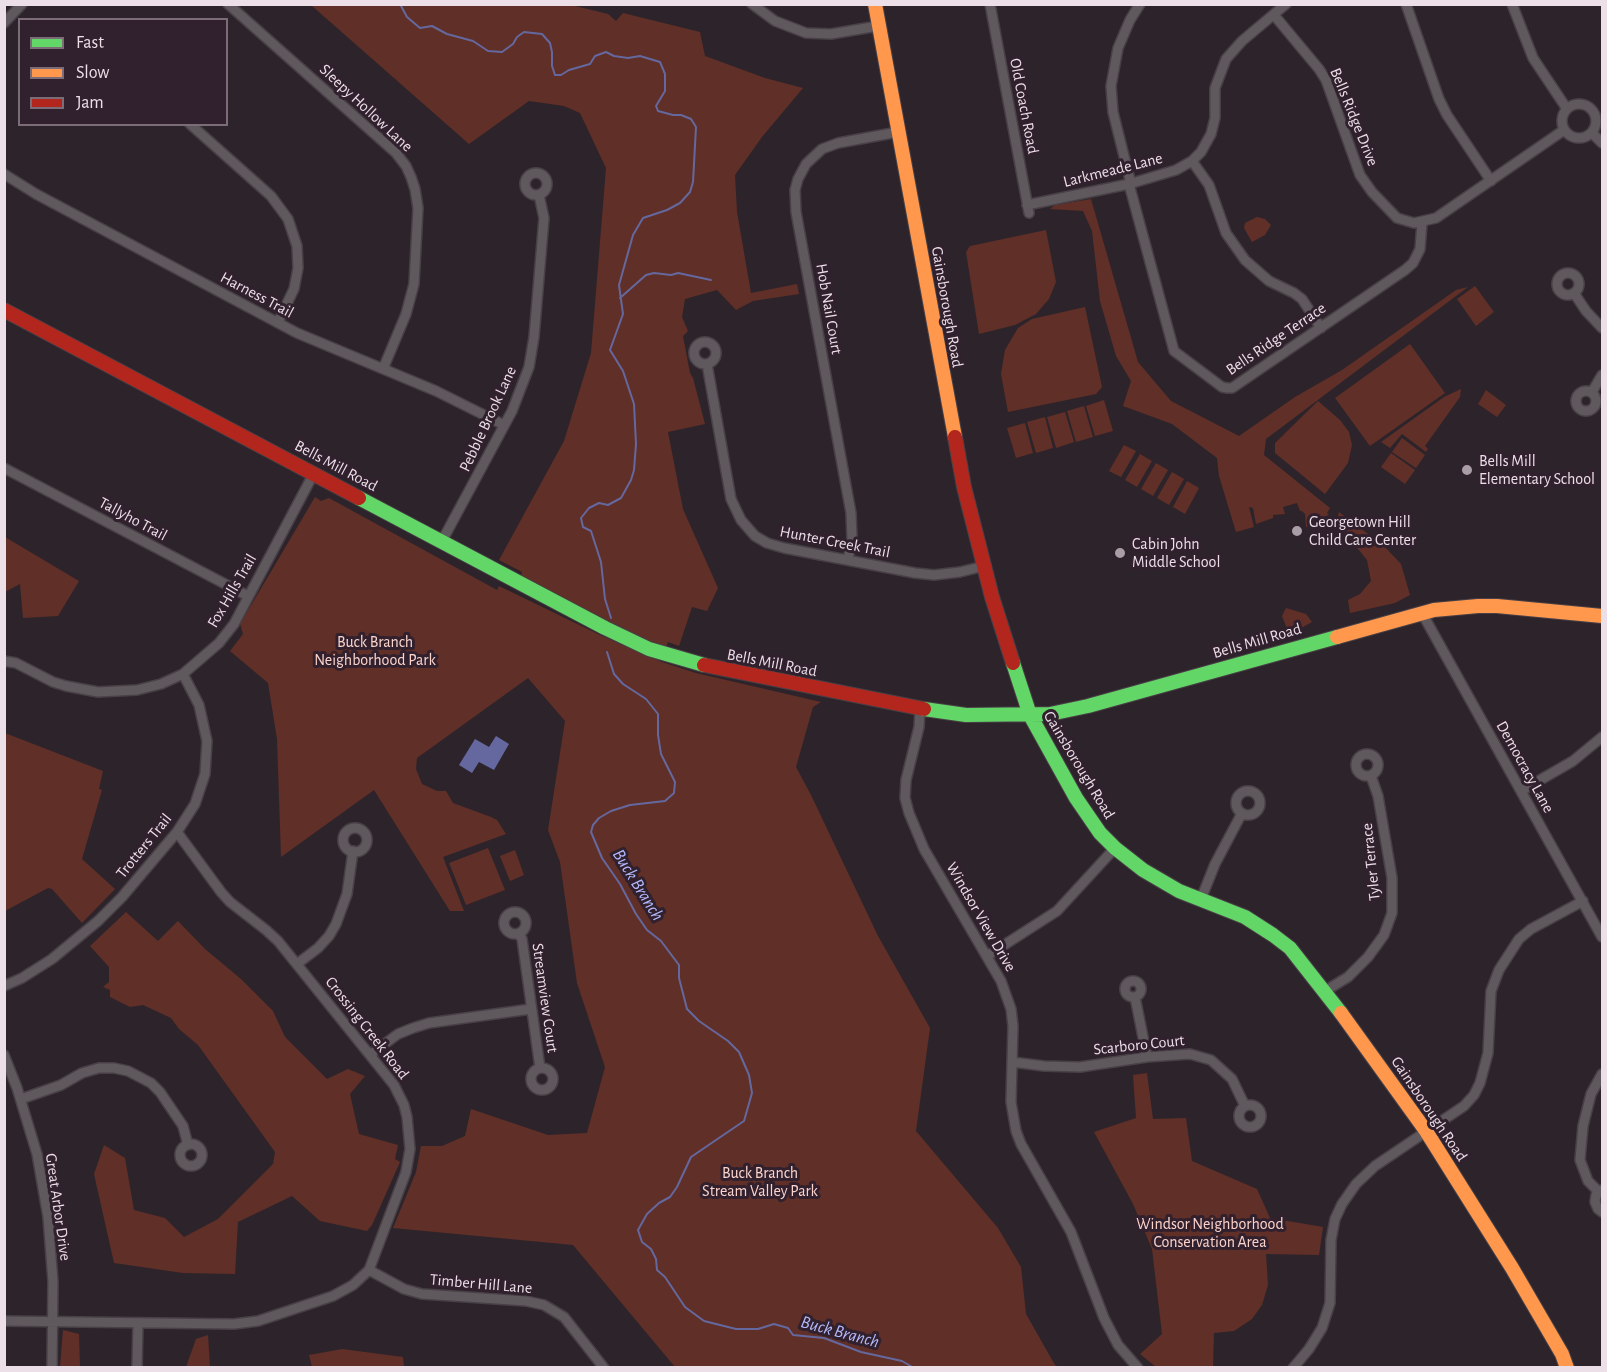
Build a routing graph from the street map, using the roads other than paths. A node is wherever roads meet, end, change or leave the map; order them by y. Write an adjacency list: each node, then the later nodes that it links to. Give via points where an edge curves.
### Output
1 (22, 4): 11 (street)
2 (228, 4): 32 (street, Sleepy Hollow Lane, via 396,153 411,177 418,208 414,284)
3 (752, 4): 12 (street, via 775,21 806,33 831,34)
4 (875, 4): 12 (street, Gainsborough Road)
5 (990, 4): 24 (street, Old Coach Road)
6 (1140, 4): 22 (street, via 1118,48 1111,86)
7 (1286, 4): 10 (street, Larkmeade Lane)
8 (1406, 4): 21 (street, via 1439,99)
9 (1512, 4): 13 (street, via 1533,58)
10 (1274, 15): 19 (street, Larkmeade Lane, via 1226,59 1215,88 1211,134); 25 (street, Bells Ridge Drive, via 1326,80 1360,175 1372,192 1397,218)
11 (4, 22)
12 (878, 26): 16 (street, Gainsborough Road)
13 (1567, 109): 15 (street, via 1562,119); 17 (street, via 1576,104 1591,108 1596,123)
14 (191, 126): 28 (street, via 271,196 288,219 297,246 298,268 294,290)
15 (1564, 130): 17 (street, via 1577,138); 21 (street)
16 (898, 132): 39 (street, Hob Nail Court, via 822,149 806,164 795,190 851,513); 40 (street, Gainsborough Road, via 957,455)
17 (1592, 133): 18 (street)
18 (1602, 143)
19 (1192, 160): 22 (street, Larkmeade Lane, via 1176,170); 29 (street, via 1209,185 1226,233 1245,260 1302,299)
20 (4, 174): 28 (street, Harness Trail)
21 (1491, 180): 25 (street, via 1436,218)
22 (1130, 184): 24 (street, Larkmeade Lane); 29 (street, Bells Ridge Terrace, via 1173,348 1179,357 1222,387 1232,388)
23 (539, 195): 35 (street, Pebble Brook Lane, via 544,218 532,352 525,382)
24 (1028, 209)
25 (1422, 222): 29 (street, Bells Ridge Terrace, via 1420,249 1413,263)
26 (1574, 293): 30 (street)
27 (4, 310): 37 (street, Bells Mill Road)
28 (278, 322): 32 (street, Harness Trail)
29 (1321, 328)
30 (1602, 328)
31 (707, 364): 39 (street, Hunter Creek Trail, via 731,499 741,520 767,543)
32 (383, 369): 35 (street, Harness Trail)
33 (1602, 375): 34 (street)
34 (1592, 392)
35 (504, 425): 38 (street, Pebble Brook Lane)
36 (4, 468): 41 (street, Tallyho Trail)
37 (314, 473): 38 (street, Bells Mill Road); 41 (street, Fox Hills Trail)
38 (442, 541): 46 (street, Bells Mill Road, via 605,628 663,654 717,669)
39 (848, 560): 40 (street, Hunter Creek Trail, via 934,575)
40 (984, 567): 47 (street, Gainsborough Road)
41 (248, 596): 45 (street, Fox Hills Trail, via 227,634)
42 (1422, 613): 43 (street, Bells Mill Road, via 1478,606); 47 (street, Bells Mill Road, via 1088,706); 50 (street, Democracy Lane)
43 (1602, 616)
44 (4, 661): 45 (street, Fox Hills Trail, via 59,684 98,692 137,690)
45 (183, 674): 52 (street, Trotters Trail, via 202,713 208,754 199,795)
46 (920, 709): 47 (street, Bells Mill Road, via 966,715); 59 (street, Windsor View Drive, via 906,780 909,813 924,849)
47 (1030, 716): 53 (street, Gainsborough Road, via 1076,798)
48 (1602, 737): 50 (street, via 1573,761)
49 (1371, 776): 62 (street, Tyler Terrace, via 1392,878 1392,913 1384,935 1368,957 1348,977)
50 (1521, 791): 56 (street, Democracy Lane)
51 (1242, 813): 55 (street)
52 (177, 832): 60 (street, Crossing Creek Road, via 221,892 266,930); 61 (street, Trotters Trail, via 98,921 52,959)
53 (1115, 848): 55 (street, Gainsborough Road, via 1143,870); 59 (street, via 1057,911)
54 (353, 851): 60 (street, via 347,894 336,924 318,948)
55 (1201, 899): 62 (street, Gainsborough Road, via 1245,917 1273,935 1290,948)
56 (1582, 901): 58 (street, Democracy Lane); 73 (street, via 1531,929 1510,952 1491,991 1488,1053 1480,1083 1464,1106)
57 (519, 934): 64 (street, Streamview Court)
58 (1602, 937)
59 (987, 956): 68 (street, Windsor View Drive, via 1011,1009)
60 (297, 964): 65 (street, Crossing Creek Road)
61 (4, 986)
62 (1325, 991): 73 (street, Gainsborough Road)
63 (1135, 997): 67 (street)
64 (531, 1009): 65 (street, via 429,1023 398,1034); 69 (street, Streamview Court)
65 (370, 1054): 77 (street, Crossing Creek Road, via 399,1094 410,1137 406,1172)
66 (4, 1055): 71 (street, Great Arbor Drive)
67 (1147, 1057): 68 (street, Scarboro Court, via 1080,1066); 72 (street, Scarboro Court, via 1190,1054 1211,1060 1232,1079)
68 (1012, 1062): 84 (street, Windsor View Drive, via 1011,1102 1021,1144 1071,1232 1118,1345)
69 (540, 1068)
70 (1602, 1074): 75 (street, via 1591,1094 1580,1160 1588,1180)
71 (21, 1099): 74 (street, via 91,1071 128,1071 160,1092 183,1126); 79 (street, Great Arbor Drive, via 48,1216)
72 (1245, 1106)
73 (1426, 1131): 85 (street, via 1375,1166 1342,1204 1331,1240 1330,1303 1322,1328); 86 (street, Gainsborough Road, via 1512,1268)
74 (188, 1145)
75 (1601, 1191): 76 (street, via 1595,1202)
76 (1602, 1212)
77 (369, 1270): 80 (street, via 333,1296 258,1321); 83 (street, Timber Hill Lane, via 422,1294 544,1305 564,1317)
78 (4, 1321): 79 (street)
79 (54, 1322): 80 (street); 81 (street, Great Arbor Drive)
80 (138, 1323): 82 (street)
81 (52, 1368)
82 (137, 1368)
83 (604, 1368)
84 (1138, 1368)
85 (1293, 1368)
86 (1567, 1368)

